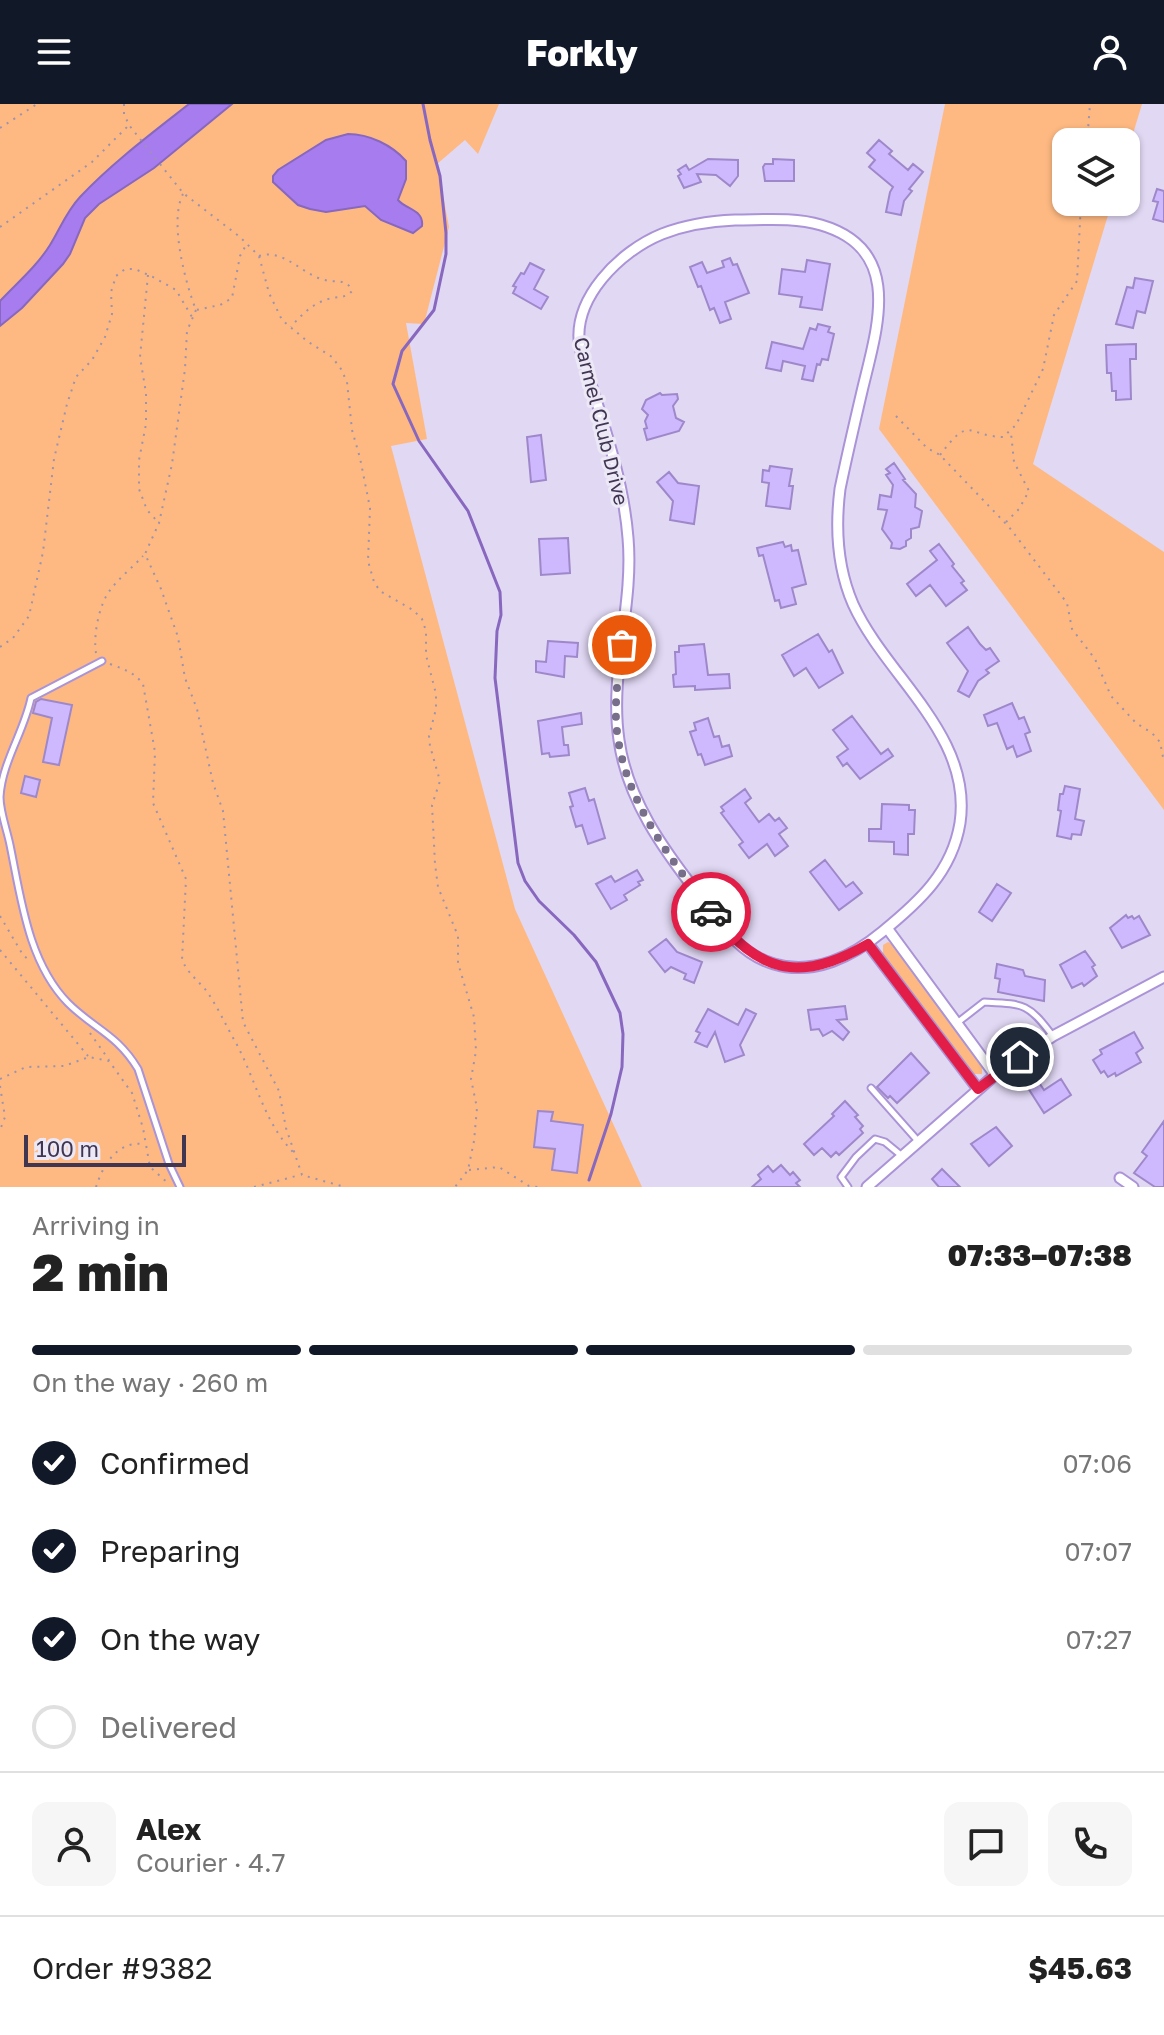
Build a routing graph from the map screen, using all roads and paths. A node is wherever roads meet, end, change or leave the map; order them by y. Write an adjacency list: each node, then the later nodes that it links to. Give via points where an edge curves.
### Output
1 (37, 104): 5 (path)
2 (124, 104): 4 (path)
3 (1090, 104): 6 (path)
4 (129, 125): 7 (path); 9 (path, via 92,162)
5 (0, 128)
6 (1088, 128)
7 (183, 193): 10 (path); 13 (path, via 177,222)
8 (1080, 216): 17 (path, via 1077,281 1054,315 1043,369)
9 (0, 227)
10 (247, 244): 11 (path); 13 (path, via 232,298)
11 (259, 256): 15 (path, via 276,310); 15 (path, via 268,253 320,279 351,286 348,296 316,304)
12 (148, 275): 14 (path, via 176,290); 19 (path, via 140,357 146,424 139,489); 22 (path, via 125,269 116,276 105,337 76,377 54,459 29,616)
13 (196, 310): 14 (path)
14 (192, 318): 19 (path)
15 (290, 328): 46 (path, via 332,357 347,382 370,508 368,561 374,582 413,610 426,631 436,694 430,746 440,781 432,805 435,864 438,887 458,936 458,963 474,1017 471,1079 477,1108)
16 (896, 416): 18 (path)
17 (1011, 432): 18 (path, via 997,437 969,429); 20 (path, via 1014,462 1029,491)
18 (940, 455): 20 (path)
19 (159, 523): 21 (path)
20 (1005, 523): 24 (path, via 1067,603 1072,629 1095,659 1111,696 1160,742)
21 (145, 554): 23 (path, via 109,591 95,650); 44 (path, via 178,637 223,811 243,1022 279,1091)
22 (0, 647)
23 (102, 661): 29 (lane, via 31,698 0,798 34,947); 44 (path, via 126,669 143,684 155,752 153,803 186,879 182,960 205,990 251,1072 274,1128)
24 (1164, 762)
25 (0, 916): 29 (path, via 23,955)
26 (887, 928): 27 (street, Carmel Club Drive); 27 (street, Carmel Club Drive, via 940,875 955,843 961,807 945,743 858,614 839,560 840,489 879,308 875,270 860,246 820,224 735,220 688,226 651,239 616,265 586,303 578,328 621,489 628,540 616,718 625,769 671,859 729,934 751,953 778,965 810,967); 31 (street)
27 (868, 944): 40 (street)
28 (0, 950): 33 (path)
29 (46, 972): 34 (lane, via 68,1003 119,1043)
30 (1164, 977): 32 (street)
31 (957, 1023): 32 (lane, via 984,1002 1008,1003 1033,1010); 36 (street)
32 (1053, 1036): 36 (street)
33 (89, 1057): 35 (path, via 109,1061); 37 (path, via 64,1066 26,1067)
34 (138, 1069): 35 (path); 51 (lane)
35 (118, 1072): 43 (path, via 132,1093)
36 (995, 1075): 40 (street)
37 (0, 1079)
38 (0, 1086): 41 (path, via 5,1117)
39 (871, 1088): 42 (lane)
40 (978, 1089): 42 (street)
41 (0, 1130)
42 (918, 1142): 45 (street)
43 (145, 1145): 49 (path, via 126,1145 117,1152 102,1167); 50 (path, via 150,1167)
44 (294, 1154): 47 (path)
45 (902, 1156): 56 (lane, via 875,1139 841,1177); 57 (street)
46 (468, 1170): 54 (path); 55 (path, via 499,1167)
47 (302, 1175): 52 (path); 53 (path)
48 (1120, 1178): 58 (street)
49 (96, 1187)
50 (173, 1187)
51 (180, 1187)
52 (254, 1187)
53 (345, 1187)
54 (455, 1187)
55 (538, 1187)
56 (848, 1187)
57 (867, 1187)
58 (1133, 1187)

